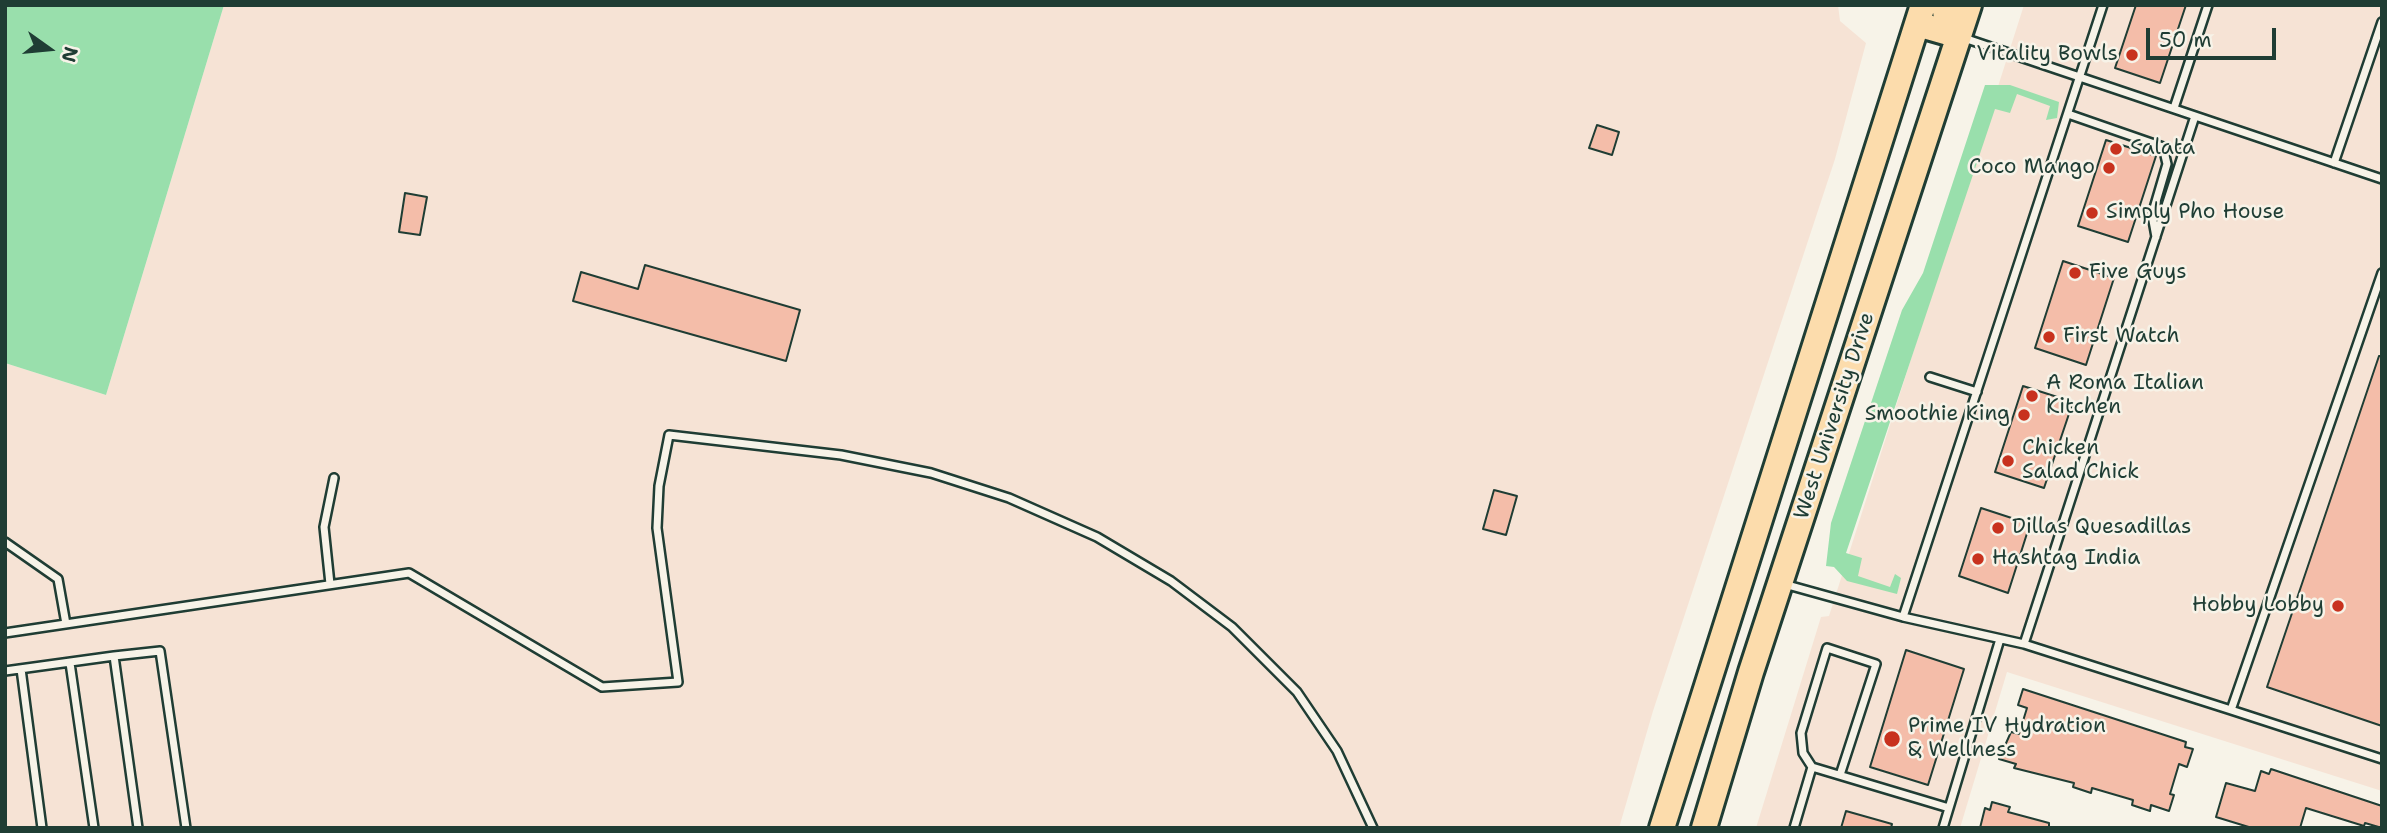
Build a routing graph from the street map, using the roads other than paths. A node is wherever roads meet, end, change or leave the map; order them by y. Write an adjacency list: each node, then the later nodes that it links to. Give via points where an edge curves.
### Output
1 (1944, 5): 7 (highway)
2 (1969, 5): 7 (highway, West University Drive)
3 (2103, 5): 8 (lane)
4 (2208, 5): 9 (lane)
5 (1920, 14): 7 (highway); 16 (highway, West University Drive)
6 (2382, 22): 12 (lane)
7 (1959, 36): 8 (lane); 22 (highway, West University Drive)
8 (2080, 76): 9 (lane); 10 (lane)
9 (2174, 108): 11 (lane)
10 (2068, 114): 14 (lane, via 2163,147 2167,164 2152,215); 18 (lane)
11 (2195, 116): 12 (lane); 14 (lane)
12 (2334, 163): 13 (lane)
13 (2382, 179)
14 (2156, 238): 28 (lane)
15 (2382, 273): 33 (lane)
16 (1825, 317): 21 (highway, West University Drive); 22 (highway, via 1825,343 1760,541)
17 (1930, 377): 18 (lane)
18 (1977, 392): 24 (lane)
19 (334, 478): 23 (lane, via 324,527)
20 (5, 542): 25 (lane, via 58,579)
21 (1742, 572): 22 (highway); 43 (highway, West University Drive)
22 (1780, 583): 24 (lane); 44 (highway, West University Drive)
23 (330, 584): 25 (lane); 42 (lane, via 409,573 602,687 678,682 657,528 669,435 841,455 931,472 1031,506 1097,537 1171,581 1232,627 1282,674 1312,712 1352,779)
24 (1903, 617): 27 (lane)
25 (66, 624): 26 (lane)
26 (5, 633)
27 (2000, 639): 28 (lane); 37 (lane)
28 (2024, 644): 33 (lane)
29 (114, 656): 30 (lane); 40 (lane); 41 (lane, via 160,651)
30 (70, 663): 31 (lane); 39 (lane)
31 (21, 669): 32 (lane); 38 (lane)
32 (5, 671)
33 (2231, 710): 34 (lane)
34 (2382, 759)
35 (1812, 767): 36 (lane); 36 (lane, via 1803,753 1801,733 1826,648 1877,664); 45 (lane)
36 (1840, 775): 37 (lane)
37 (1949, 808): 46 (lane)
38 (42, 828)
39 (94, 828)
40 (138, 828)
41 (186, 828)
42 (1373, 828)
43 (1662, 828)
44 (1704, 828)
45 (1794, 828)
46 (1943, 828)

